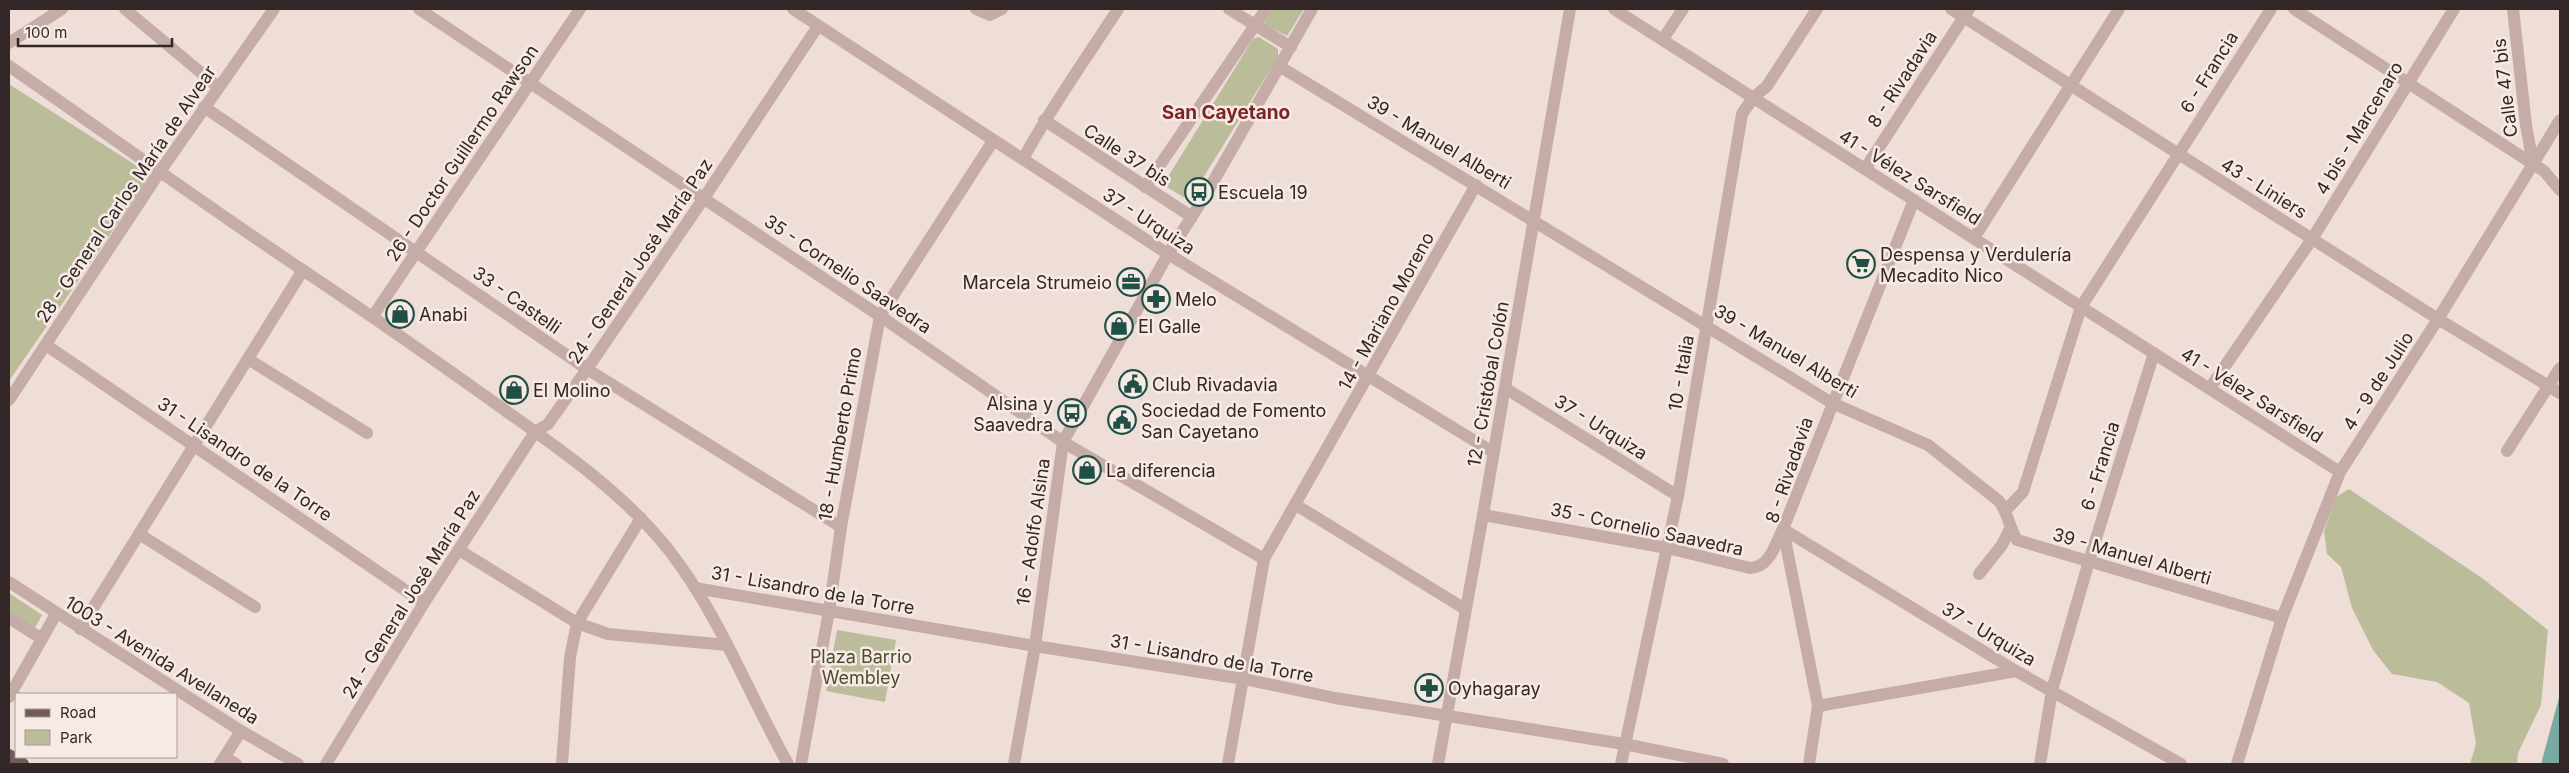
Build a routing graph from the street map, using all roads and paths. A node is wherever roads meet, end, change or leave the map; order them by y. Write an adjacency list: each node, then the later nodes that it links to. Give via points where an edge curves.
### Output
1 (62, 9): 28 (street)
2 (125, 9): 35 (street)
3 (274, 9): 35 (street, 28 - General Carlos María de Alvear)
4 (419, 9): 33 (street, 35 - Cornelio Saavedra)
5 (580, 9): 33 (street, 26 - Doctor Guillermo Rawson)
6 (793, 9): 23 (street, 37 - Urquiza)
7 (976, 9): 8 (street, via 990,15)
8 (1002, 9)
9 (1118, 9): 38 (street)
10 (1229, 9): 25 (street)
11 (1266, 9): 25 (street)
12 (1312, 9): 29 (street, 16 - Adolfo Alsina)
13 (1570, 9): 52 (street, 12 - Cristóbal Colón)
14 (1614, 9): 27 (street, 41 - Vélez Sarsfield)
15 (1683, 9): 27 (street)
16 (1817, 9): 36 (street, 10 - Italia, via 1767,86)
17 (1951, 9): 24 (street, 43 - Liniers)
18 (2118, 9): 34 (street)
19 (2271, 9): 41 (street, 6 - Francia)
20 (2294, 9): 32 (street)
21 (2454, 9): 32 (street, 4 bis - Marcenaro)
22 (2513, 9): 43 (street, Calle 47 bis)
23 (807, 13): 26 (street, 37 - Urquiza)
24 (1966, 13): 34 (street, 43 - Liniers); 44 (street, 8 - Rivadavia)
25 (1256, 25): 29 (street); 47 (street)
26 (818, 26): 40 (street, 37 - Urquiza); 49 (street, 24 - General José María Paz)
27 (1663, 39): 36 (street, 41 - Vélez Sarsfield)
28 (9, 44)
29 (1290, 47): 31 (street, 16 - Adolfo Alsina)
30 (9, 66): 45 (street)
31 (1279, 66): 46 (street, 39 - Manuel Alberti); 51 (street, 16 - Adolfo Alsina)
32 (2408, 81): 43 (street); 54 (street, 4 bis - Marcenaro)
33 (530, 84): 49 (street, 35 - Cornelio Saavedra); 55 (street, 26 - Doctor Guillermo Rawson)
34 (2071, 85): 41 (street, 43 - Liniers); 53 (street)
35 (218, 87): 37 (street, 28 - General Carlos María de Alvear)
36 (1753, 98): 44 (street, 41 - Vélez Sarsfield); 62 (street, 10 - Italia, via 1742,114)
37 (204, 107): 45 (street, 28 - General Carlos María de Alvear); 55 (street, 33 - Castelli)
38 (1044, 120): 42 (street); 47 (street, Calle 37 bis)
39 (2560, 120): 43 (street, 4 - 9 de Julio)
40 (993, 141): 42 (street, 37 - Urquiza); 60 (street, 18 - Humberto Primo)
41 (2178, 154): 54 (street, 43 - Liniers); 58 (street, 6 - Francia)
42 (1023, 159): 56 (street, 37 - Urquiza)
43 (2533, 164): 48 (street); 61 (street, 4 - 9 de Julio)
44 (1865, 169): 50 (street, 41 - Vélez Sarsfield)
45 (161, 170): 57 (street); 63 (street, 28 - General Carlos María de Alvear)
46 (1476, 185): 52 (street, 39 - Manuel Alberti); 68 (street, 14 - Mariano Moreno)
47 (1144, 187): 51 (street, Calle 37 bis)
48 (2560, 190)
49 (704, 198): 60 (street, 35 - Cornelio Saavedra); 67 (street, 24 - General José María Paz)
50 (1914, 200): 53 (street, 41 - Vélez Sarsfield); 74 (street, 8 - Rivadavia)
51 (1192, 217): 56 (street, 16 - Adolfo Alsina)
52 (1534, 221): 62 (street, 39 - Manuel Alberti); 70 (street, 12 - Cristóbal Colón)
53 (1974, 238): 58 (street, 41 - Vélez Sarsfield)
54 (2312, 238): 61 (street, 43 - Liniers); 71 (street, 4 bis - Marcenaro)
55 (417, 252): 59 (street, 26 - Doctor Guillermo Rawson); 67 (street, 33 - Castelli)
56 (1168, 254): 68 (street, 37 - Urquiza); 77 (street, 16 - Adolfo Alsina)
57 (303, 270): 59 (street); 65 (street)
58 (2081, 307): 64 (street, 41 - Vélez Sarsfield); 84 (street, 6 - Francia, via 2023,492)
59 (374, 316): 75 (street)
60 (880, 316): 77 (street, 35 - Cornelio Saavedra); 87 (street, 18 - Humberto Primo)
61 (2438, 319): 69 (street, 43 - Liniers); 81 (street, 4 - 9 de Julio)
62 (1706, 325): 74 (street, 39 - Manuel Alberti); 82 (street, 10 - Italia)
63 (46, 345): 73 (street, 28 - General Carlos María de Alvear); 78 (street, 31 - Lisandro de la Torre)
64 (2154, 353): 71 (street, 41 - Vélez Sarsfield); 94 (street, 6 - Francia)
65 (248, 359): 76 (street); 78 (street)
66 (2560, 368): 69 (street)
67 (587, 369): 75 (street, 24 - General José María Paz, via 548,424); 87 (street, 33 - Castelli)
68 (1369, 377): 80 (street, 37 - Urquiza); 83 (street, 14 - Mariano Moreno)
69 (2548, 386): 72 (street, 43 - Liniers); 79 (street)
70 (1505, 388): 80 (street, 12 - Cristóbal Colón); 82 (street, 37 - Urquiza)
71 (2210, 388): 81 (street, 41 - Vélez Sarsfield)
72 (2560, 393)
73 (9, 400)
74 (1832, 402): 84 (street, 39 - Manuel Alberti, via 1928,445 1983,487); 88 (street, 8 - Rivadavia)
75 (535, 432): 86 (street, via 590,472); 92 (street, 24 - General José María Paz)
76 (366, 433)
77 (1063, 442): 93 (street, 35 - Cornelio Saavedra); 109 (street, 16 - Adolfo Alsina)
78 (194, 446): 90 (street); 98 (street, 31 - Lisandro de la Torre)
79 (2507, 451)
80 (1493, 452): 85 (street, 12 - Cristóbal Colón)
81 (2340, 472): 104 (street, 4 - 9 de Julio)
82 (1678, 496): 91 (street, 10 - Italia)
83 (1296, 505): 93 (street, 14 - Mariano Moreno); 100 (street)
84 (2006, 510): 89 (street)
85 (1484, 515): 91 (street, 35 - Cornelio Saavedra); 100 (street, 12 - Cristóbal Colón)
86 (641, 518): 97 (street, via 669,550); 105 (street)
87 (841, 527): 101 (street, 18 - Humberto Primo)
88 (1783, 529): 91 (street, 35 - Cornelio Saavedra, via 1766,563 1758,568); 110 (street, 37 - Urquiza); 114 (street, 8 - Rivadavia)
89 (2010, 530): 94 (street, 39 - Manuel Alberti, via 2017,540); 95 (street)
90 (139, 534): 99 (street); 106 (street)
91 (1667, 548): 117 (street, 10 - Italia)
92 (459, 550): 98 (street, 24 - General José María Paz); 105 (street)
93 (1264, 559): 111 (street, 14 - Mariano Moreno)
94 (2089, 561): 104 (street, 39 - Manuel Alberti); 112 (street, 6 - Francia)
95 (1978, 574)
96 (9, 582): 102 (street, 1003 - Avenida Avellaneda)
97 (695, 588): 101 (street, 31 - Lisandro de la Torre); 108 (street)
98 (424, 603): 123 (street, 24 - General José María Paz)
99 (255, 607)
100 (1465, 609): 115 (street, 12 - Cristóbal Colón)
101 (829, 611): 109 (street, 31 - Lisandro de la Torre); 126 (street, 18 - Humberto Primo)
102 (56, 614): 106 (street, 1003 - Avenida Avellaneda); 107 (street)
103 (9, 618): 107 (street)
104 (2282, 618): 135 (street, 4 - 9 de Julio)
105 (577, 623): 108 (street, via 608,634); 124 (street, via 570,657)
106 (80, 629): 116 (street, 1003 - Avenida Avellaneda)
107 (42, 639): 113 (street)
108 (727, 645): 125 (street)
109 (1034, 646): 111 (street, 31 - Lisandro de la Torre); 127 (street, 16 - Adolfo Alsina)
110 (2016, 671): 112 (street, 37 - Urquiza); 114 (street)
111 (1244, 679): 115 (street, 31 - Lisandro de la Torre); 128 (street, 14 - Mariano Moreno)
112 (2052, 690): 133 (street, 6 - Francia); 134 (street, 37 - Urquiza)
113 (9, 697)
114 (1818, 706): 132 (street, 8 - Rivadavia)
115 (1446, 716): 117 (street, 31 - Lisandro de la Torre); 129 (street, 12 - Cristóbal Colón)
116 (241, 731): 119 (street); 122 (street, 1003 - Avenida Avellaneda)
117 (1624, 744): 130 (street, 10 - Italia); 131 (street, 31 - Lisandro de la Torre)
118 (9, 755): 120 (main road)
119 (222, 760): 121 (street)
120 (23, 764)
121 (236, 764)
122 (298, 764)
123 (326, 764)
124 (562, 764)
125 (788, 764)
126 (801, 764)
127 (1014, 764)
128 (1228, 764)
129 (1438, 764)
130 (1620, 764)
131 (1723, 764)
132 (1809, 764)
133 (2040, 764)
134 (2181, 764)
135 (2237, 764)

